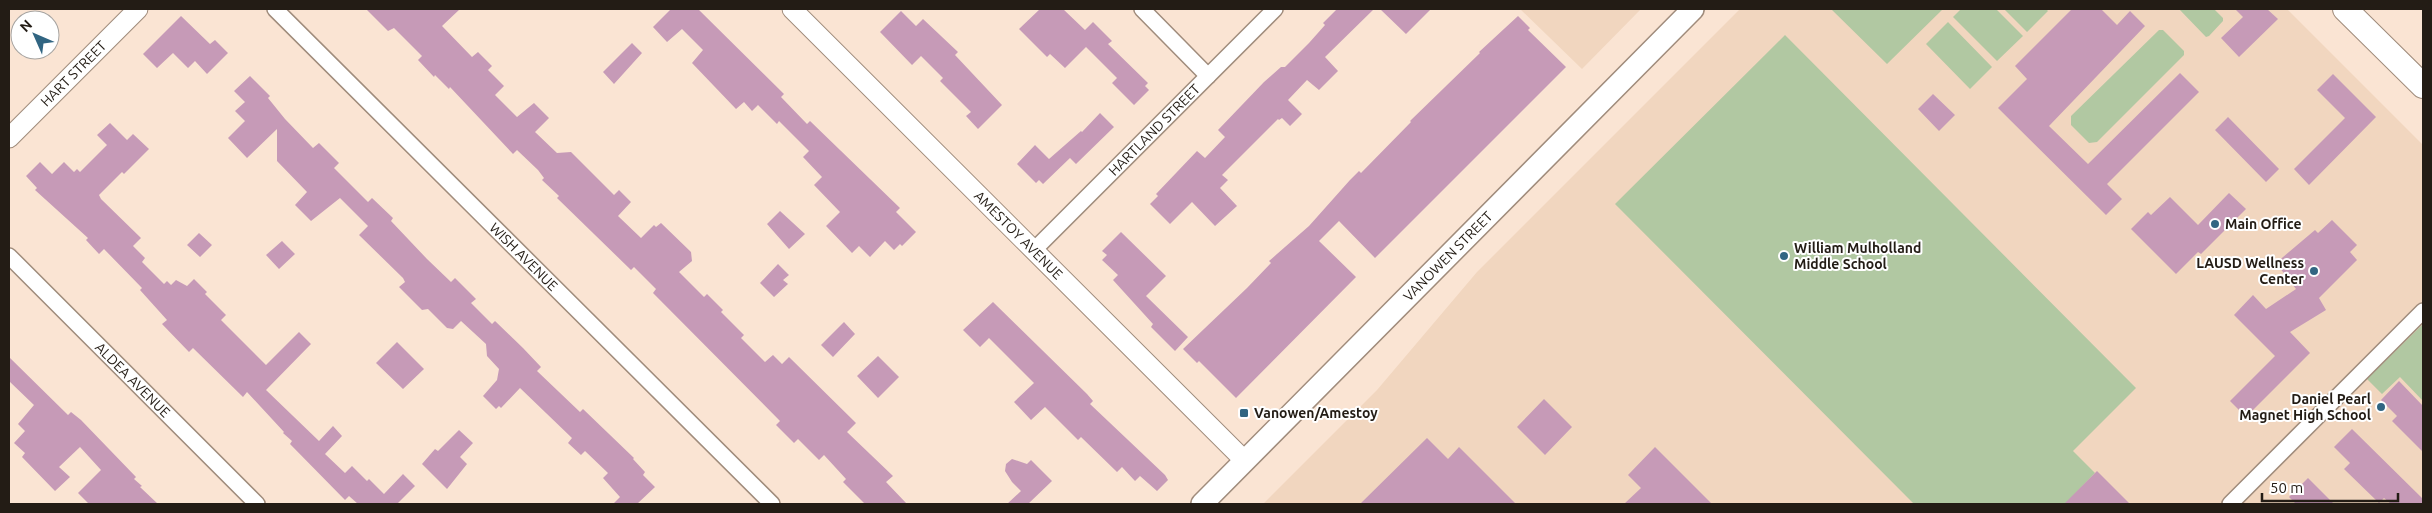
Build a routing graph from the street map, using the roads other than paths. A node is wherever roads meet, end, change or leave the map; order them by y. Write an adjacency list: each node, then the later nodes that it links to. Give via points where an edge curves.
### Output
1 (138, 9): 10 (street, HART STREET)
2 (275, 9): 16 (street, WISH AVENUE)
3 (792, 9): 11 (street, AMESTOY AVENUE)
4 (1142, 9): 8 (street)
5 (1275, 9): 8 (street, HARTLAND STREET)
6 (1692, 9): 14 (main road, VANOWEN STREET)
7 (2346, 9): 9 (main road)
8 (1208, 76): 11 (street, HARTLAND STREET)
9 (2423, 86)
10 (9, 138)
11 (1034, 250): 14 (street, AMESTOY AVENUE)
12 (9, 256): 15 (street, ALDEA AVENUE)
13 (2423, 311): 18 (street)
14 (1245, 461): 17 (main road, VANOWEN STREET)
15 (257, 504)
16 (772, 504)
17 (1202, 504)
18 (2230, 504)

